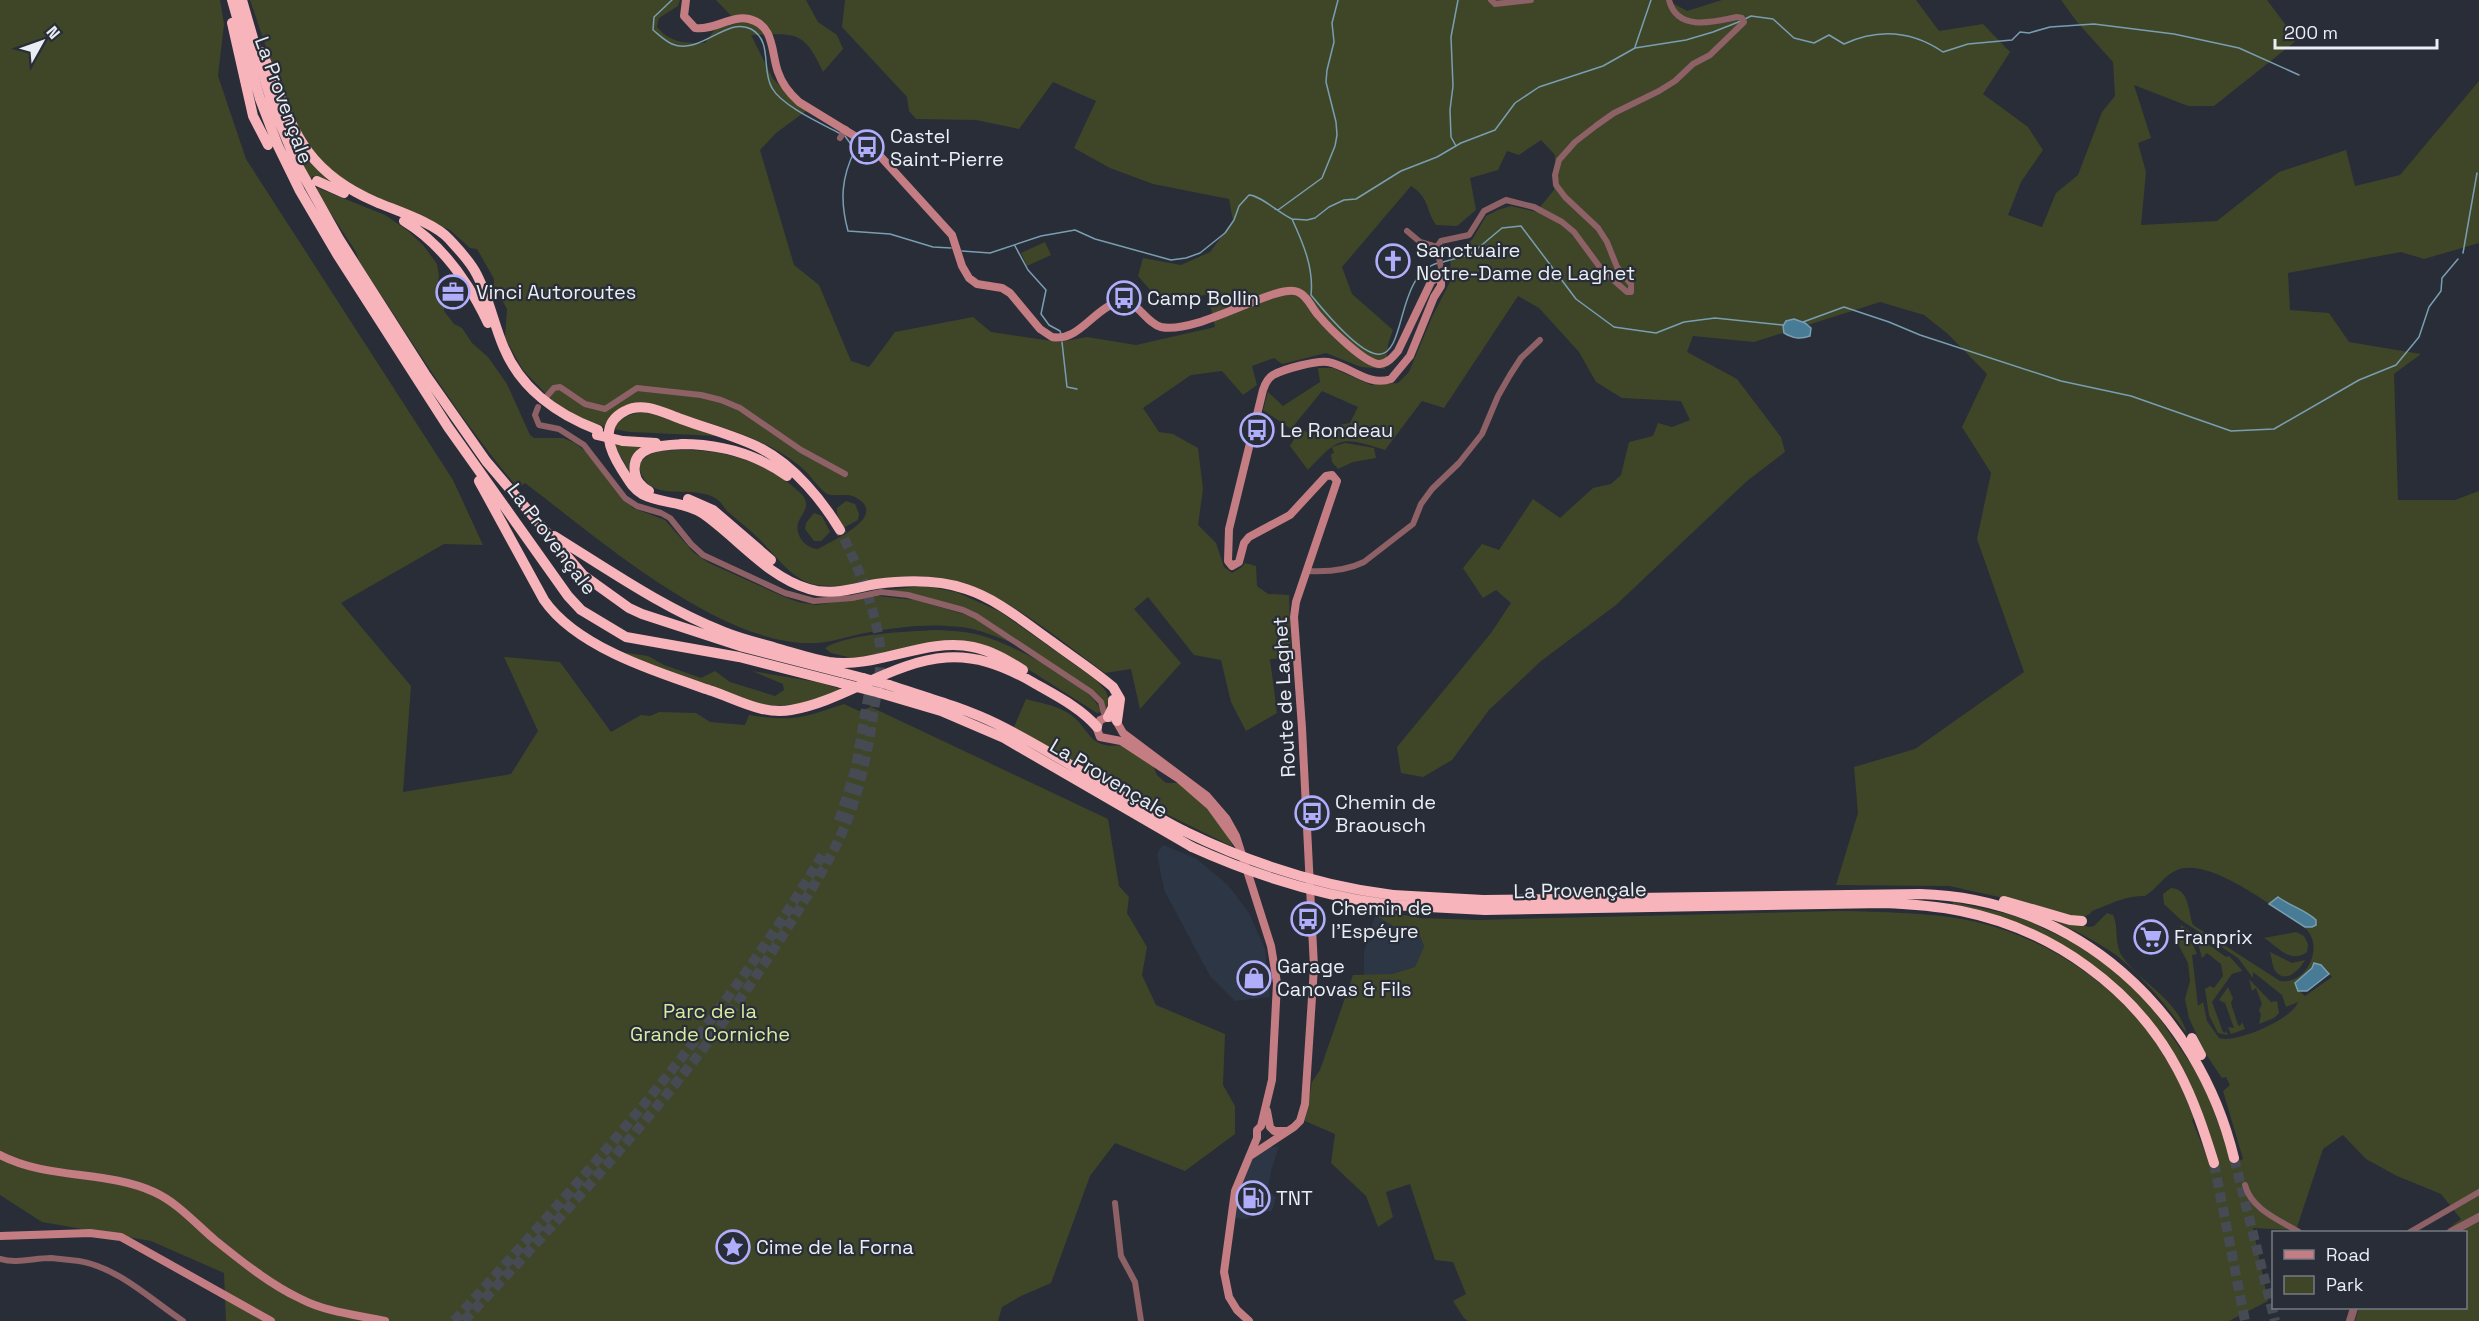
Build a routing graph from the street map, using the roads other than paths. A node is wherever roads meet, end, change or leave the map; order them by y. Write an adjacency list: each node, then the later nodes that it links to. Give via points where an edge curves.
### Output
1 (227, 0): 7 (highway, via 253,116)
2 (239, 0): 15 (highway, via 292,123 317,165 347,189 448,238 477,274 505,351 522,378 558,411); 17 (highway, La Provençale, via 263,108 300,191); 21 (highway, La Provençale, via 272,104 316,200 463,431)
3 (686, 0): 11 (main road, via 684,16 695,28 743,18 761,24 770,37 777,71 790,94 843,133 866,142 952,235 965,273 973,282 1010,292 1052,337 1073,333 1117,302 1129,301 1156,325 1168,327 1216,317 1287,290 1301,294 1336,333 1370,362 1382,364 1398,351 1431,282)
4 (1491, 0): 5 (street, via 1500,5)
5 (1531, 0)
6 (1669, 0): 10 (street, via 1677,14 1700,24 1737,17 1744,22 1675,81 1614,113 1582,136 1559,160 1555,175 1564,197 1604,237 1617,267 1631,284 1630,292 1602,270 1566,225 1534,207 1506,200 1484,211 1469,235 1445,239)
7 (268, 145)
8 (316, 181): 15 (highway, via 388,212 429,240 471,289 500,351 522,385 557,416)
9 (1407, 231): 10 (street, via 1420,242)
10 (1437, 248): 11 (street)
11 (1439, 278): 22 (main road, Route de Laghet, via 1441,286 1410,356 1390,379 1374,381 1319,362 1272,375 1265,384 1228,528 1228,561 1232,566 1237,564 1246,540 1290,515 1323,478 1332,475 1337,484)
12 (1540, 340): 22 (street, via 1510,375 1482,434 1432,489 1413,524 1355,566)
13 (547, 396): 20 (street, via 560,387 585,404 605,409 637,388 701,394 740,408 801,450)
14 (538, 407): 24 (street, via 538,425 559,429 584,445 630,502 670,518 703,555 798,598 824,601 881,592 927,599 969,613 1091,692 1101,702)
15 (598, 433): 16 (highway, bridge)
16 (623, 438): 18 (highway); 19 (highway, via 731,443)
17 (460, 444): 24 (highway, via 550,608 566,624 621,658 748,705 778,711 821,702 925,659 968,657 1003,667 1082,714); 28 (highway, La Provençale, bridge, via 568,596 614,632 739,657 941,711 997,735 1192,847 1299,886 1355,900)
18 (686, 444): 19 (highway, via 734,450 774,467 811,497 838,531 819,498); 23 (highway, via 655,446 639,455 635,474 641,486 713,510)
19 (788, 469): 23 (highway, via 754,445 648,408 637,407 620,414 609,436 613,456 639,492 694,509)
20 (845, 474)
21 (544, 530): 24 (highway, via 672,608 737,637 837,663 874,661 944,646 973,647 1009,661); 28 (highway, La Provençale, bridge, via 588,580 633,610 742,647 889,685 961,709 1005,728 1224,850 1280,871)
22 (1307, 571): 32 (main road, Route de Laghet, via 1294,617 1314,968 1307,1072 1303,1114 1290,1131)
23 (796, 584): 24 (highway, via 831,592 903,581 935,581 966,588 1005,609 1108,683 1114,704)
24 (1108, 722): 25 (main road); 25 (main road, via 1101,737); 26 (main road, via 1207,796 1230,824)
25 (1112, 739): 26 (main road, via 1127,744 1196,793)
26 (1239, 846): 32 (main road, via 1271,946 1276,975 1273,1073 1266,1108)
27 (1929, 894): 28 (highway, La Provençale); 29 (highway, via 1976,895); 31 (highway, La Provençale, via 1975,901 2031,917 2114,964 2177,1029 2206,1077)
28 (1392, 900): 37 (highway, La Provençale, via 1485,910 1884,903 1954,910 2003,922 2073,957 2114,988 2138,1013 2178,1070)
29 (2082, 921)
30 (2192, 1038): 31 (highway, via 2217,1091)
31 (2221, 1114): 36 (highway, La Provençale)
32 (1269, 1133): 33 (main road); 33 (main road, via 1256,1132); 35 (main road)
33 (1257, 1138): 35 (main road)
34 (0, 1155): 49 (main road, via 32,1168 122,1182 156,1192 178,1206 215,1240 301,1299)
35 (1250, 1156): 51 (main road, via 1235,1191 1224,1272 1229,1298)
36 (2234, 1158)
37 (2214, 1163)
38 (2245, 1185): 42 (street, via 2249,1199)
39 (2479, 1192): 43 (street)
40 (1115, 1203): 50 (street, via 1121,1256 1135,1282)
41 (2479, 1217): 44 (street)
42 (2296, 1231)
43 (2413, 1231)
44 (2454, 1231)
45 (0, 1236): 48 (main road, via 90,1233 121,1237)
46 (0, 1258): 47 (street, via 51,1258 96,1266 117,1275)
47 (183, 1321)
48 (271, 1321)
49 (385, 1321)
50 (1141, 1321)
51 (1250, 1321)

